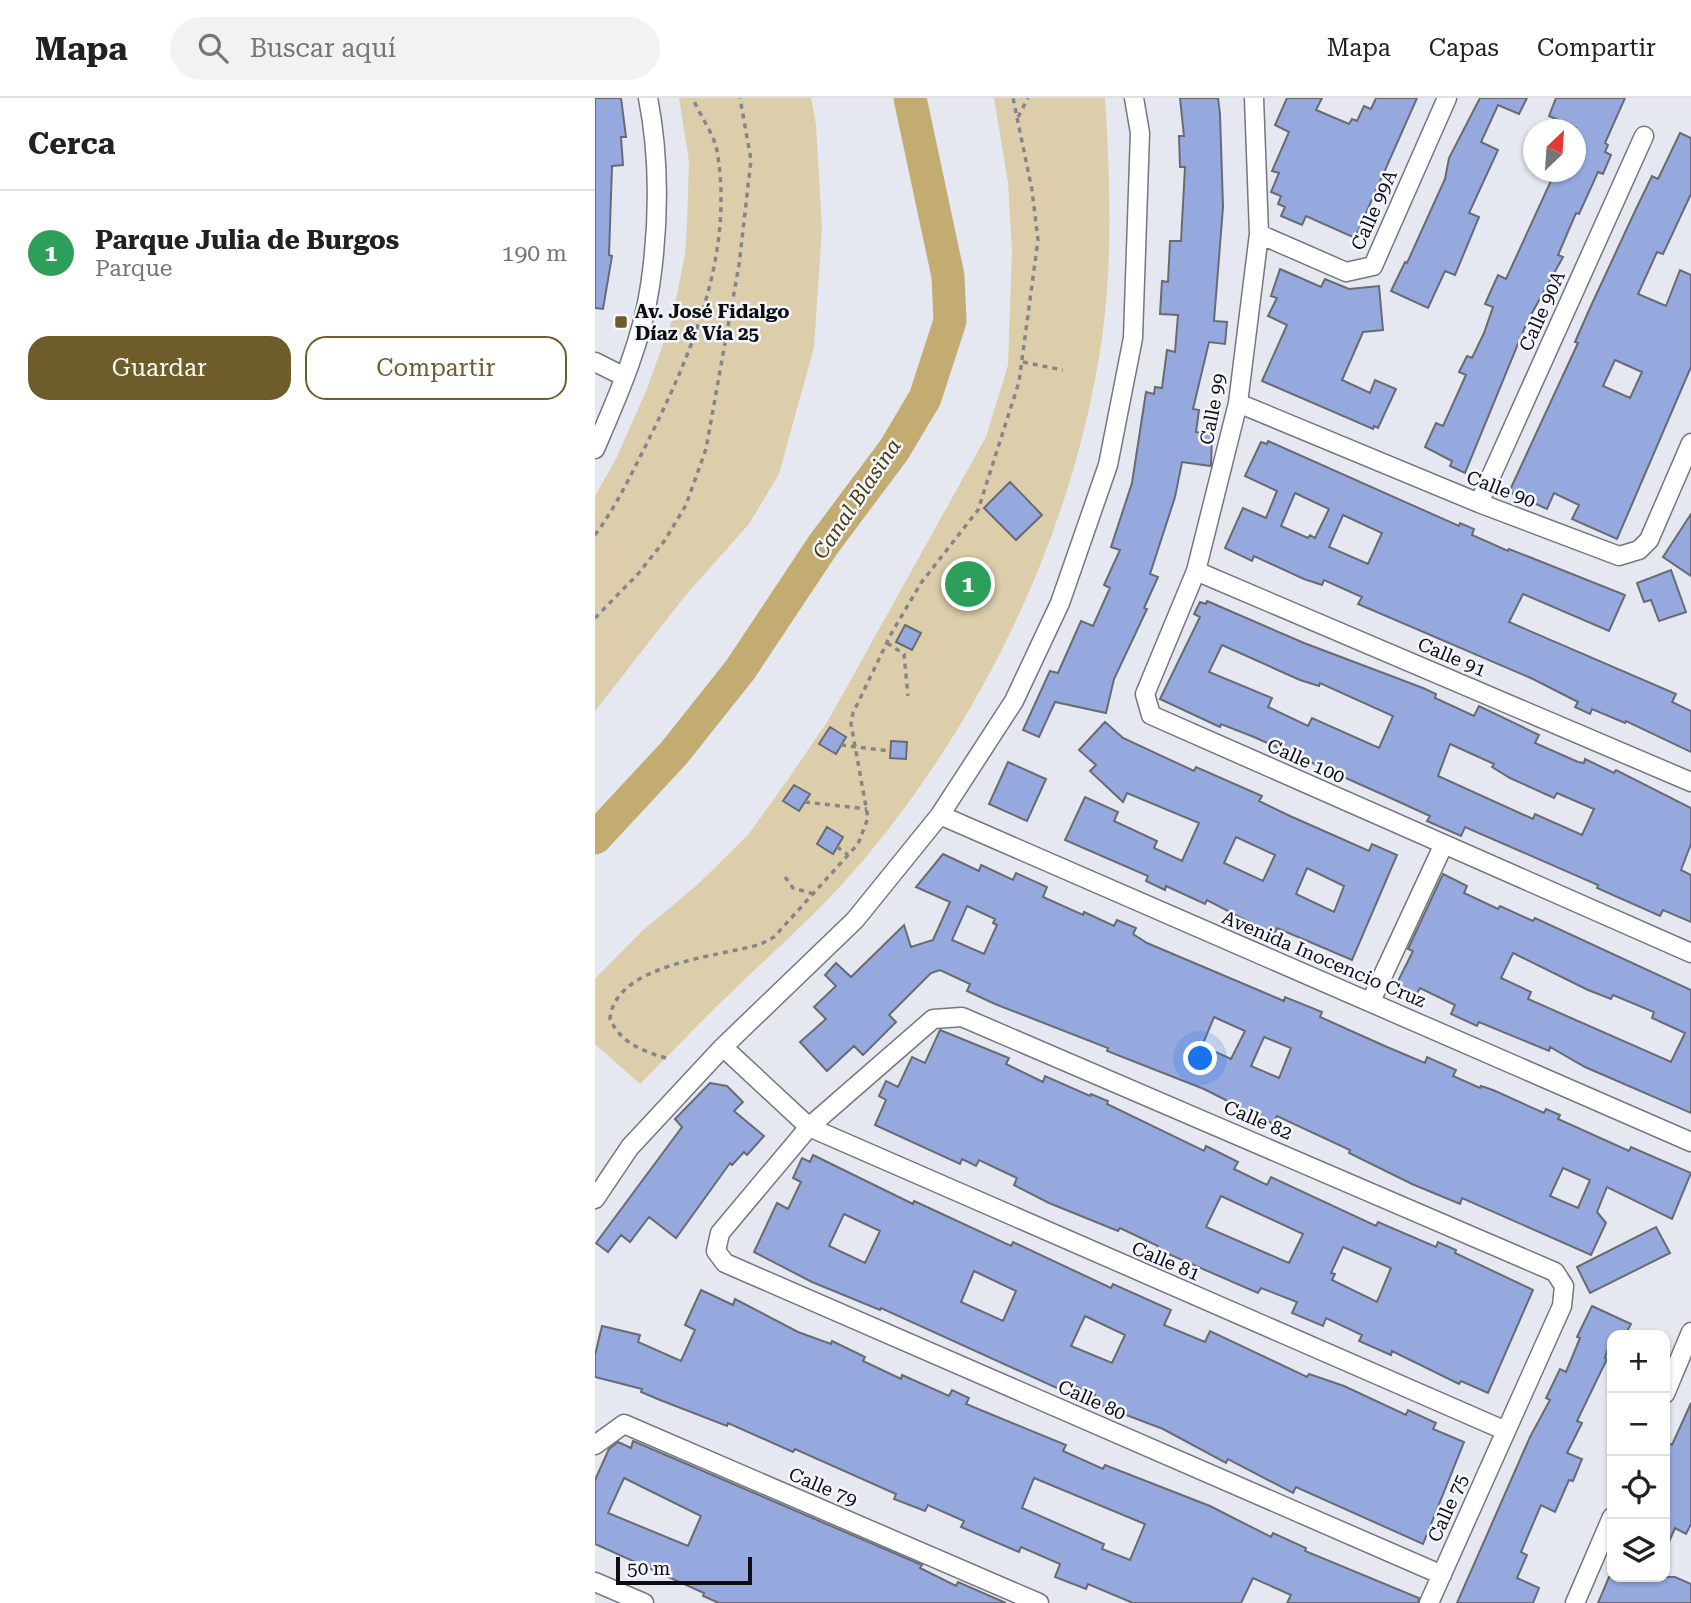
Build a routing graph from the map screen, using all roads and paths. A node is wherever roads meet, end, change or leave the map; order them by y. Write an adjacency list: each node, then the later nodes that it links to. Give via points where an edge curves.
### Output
1 (647, 98): 15 (street, via 657,196 651,275)
2 (692, 98): 20 (path, via 717,149 719,235 709,291 677,383)
3 (740, 98): 22 (path, via 751,160 739,265 706,449 687,505 665,540)
4 (1013, 98): 9 (path)
5 (1028, 98): 9 (path)
6 (1135, 98): 32 (street, via 1140,133 1133,338 1108,465 1061,603 1014,701)
7 (1254, 98): 11 (street, Calle 99)
8 (1447, 98): 11 (street, Calle 99A, via 1373,266 1346,272)
9 (1017, 119): 13 (path, via 1038,240)
10 (1644, 136): 19 (street, Calle 90A)
11 (1259, 234): 16 (street, Calle 99)
12 (595, 362): 15 (street)
13 (1023, 362): 14 (path); 23 (path, via 978,510 929,571)
14 (1063, 370)
15 (625, 376): 18 (street)
16 (1238, 403): 19 (street, Calle 90); 21 (street, Calle 99)
17 (1691, 443): 19 (street, Calle 90, via 1649,540 1639,550 1619,556)
18 (595, 449)
19 (1479, 503)
20 (595, 535)
21 (1196, 571): 25 (street, Calle 99, via 1145,694); 29 (street, Calle 91)
22 (595, 618)
23 (887, 643): 24 (path, via 902,648); 27 (path, via 853,713)
24 (908, 696)
25 (1151, 715): 33 (street, Calle 100)
26 (841, 745): 27 (path)
27 (855, 747): 28 (path); 31 (path)
28 (890, 751)
29 (1691, 782)
30 (805, 802): 31 (path)
31 (867, 809): 35 (path, via 866,830)
32 (940, 815): 39 (street, Avenida Inocencio Cruz); 40 (street, via 855,920)
33 (1443, 846): 38 (street, Calle 100); 39 (street)
34 (837, 847): 35 (path)
35 (848, 855): 37 (path)
36 (785, 877): 37 (path, via 793,888)
37 (814, 894): 41 (path, via 768,941 640,976 614,1003 610,1019 618,1032 637,1048)
38 (1691, 953)
39 (1371, 1002): 43 (street, Avenida Inocencio Cruz)
40 (723, 1047): 42 (street, Calle 81); 44 (street, via 630,1147)
41 (666, 1058)
42 (809, 1127): 45 (street, Calle 82, via 720,1233 716,1251); 49 (street, Calle 81); 49 (street, Calle 82, via 933,1019 962,1017 1530,1261 1555,1272 1564,1286 1562,1306)
43 (1691, 1142)
44 (595, 1199)
45 (725, 1264): 52 (street, Calle 80)
46 (1691, 1332): 47 (street)
47 (1685, 1365): 48 (street)
48 (1666, 1393)
49 (1506, 1431): 52 (street, Calle 75)
50 (595, 1445): 55 (street, Calle 79, via 624,1424)
51 (1611, 1519): 57 (street)
52 (1442, 1575): 56 (street, Calle 75)
53 (595, 1582): 54 (street)
54 (644, 1603)
55 (1039, 1603)
56 (1430, 1603)
57 (1575, 1603)

